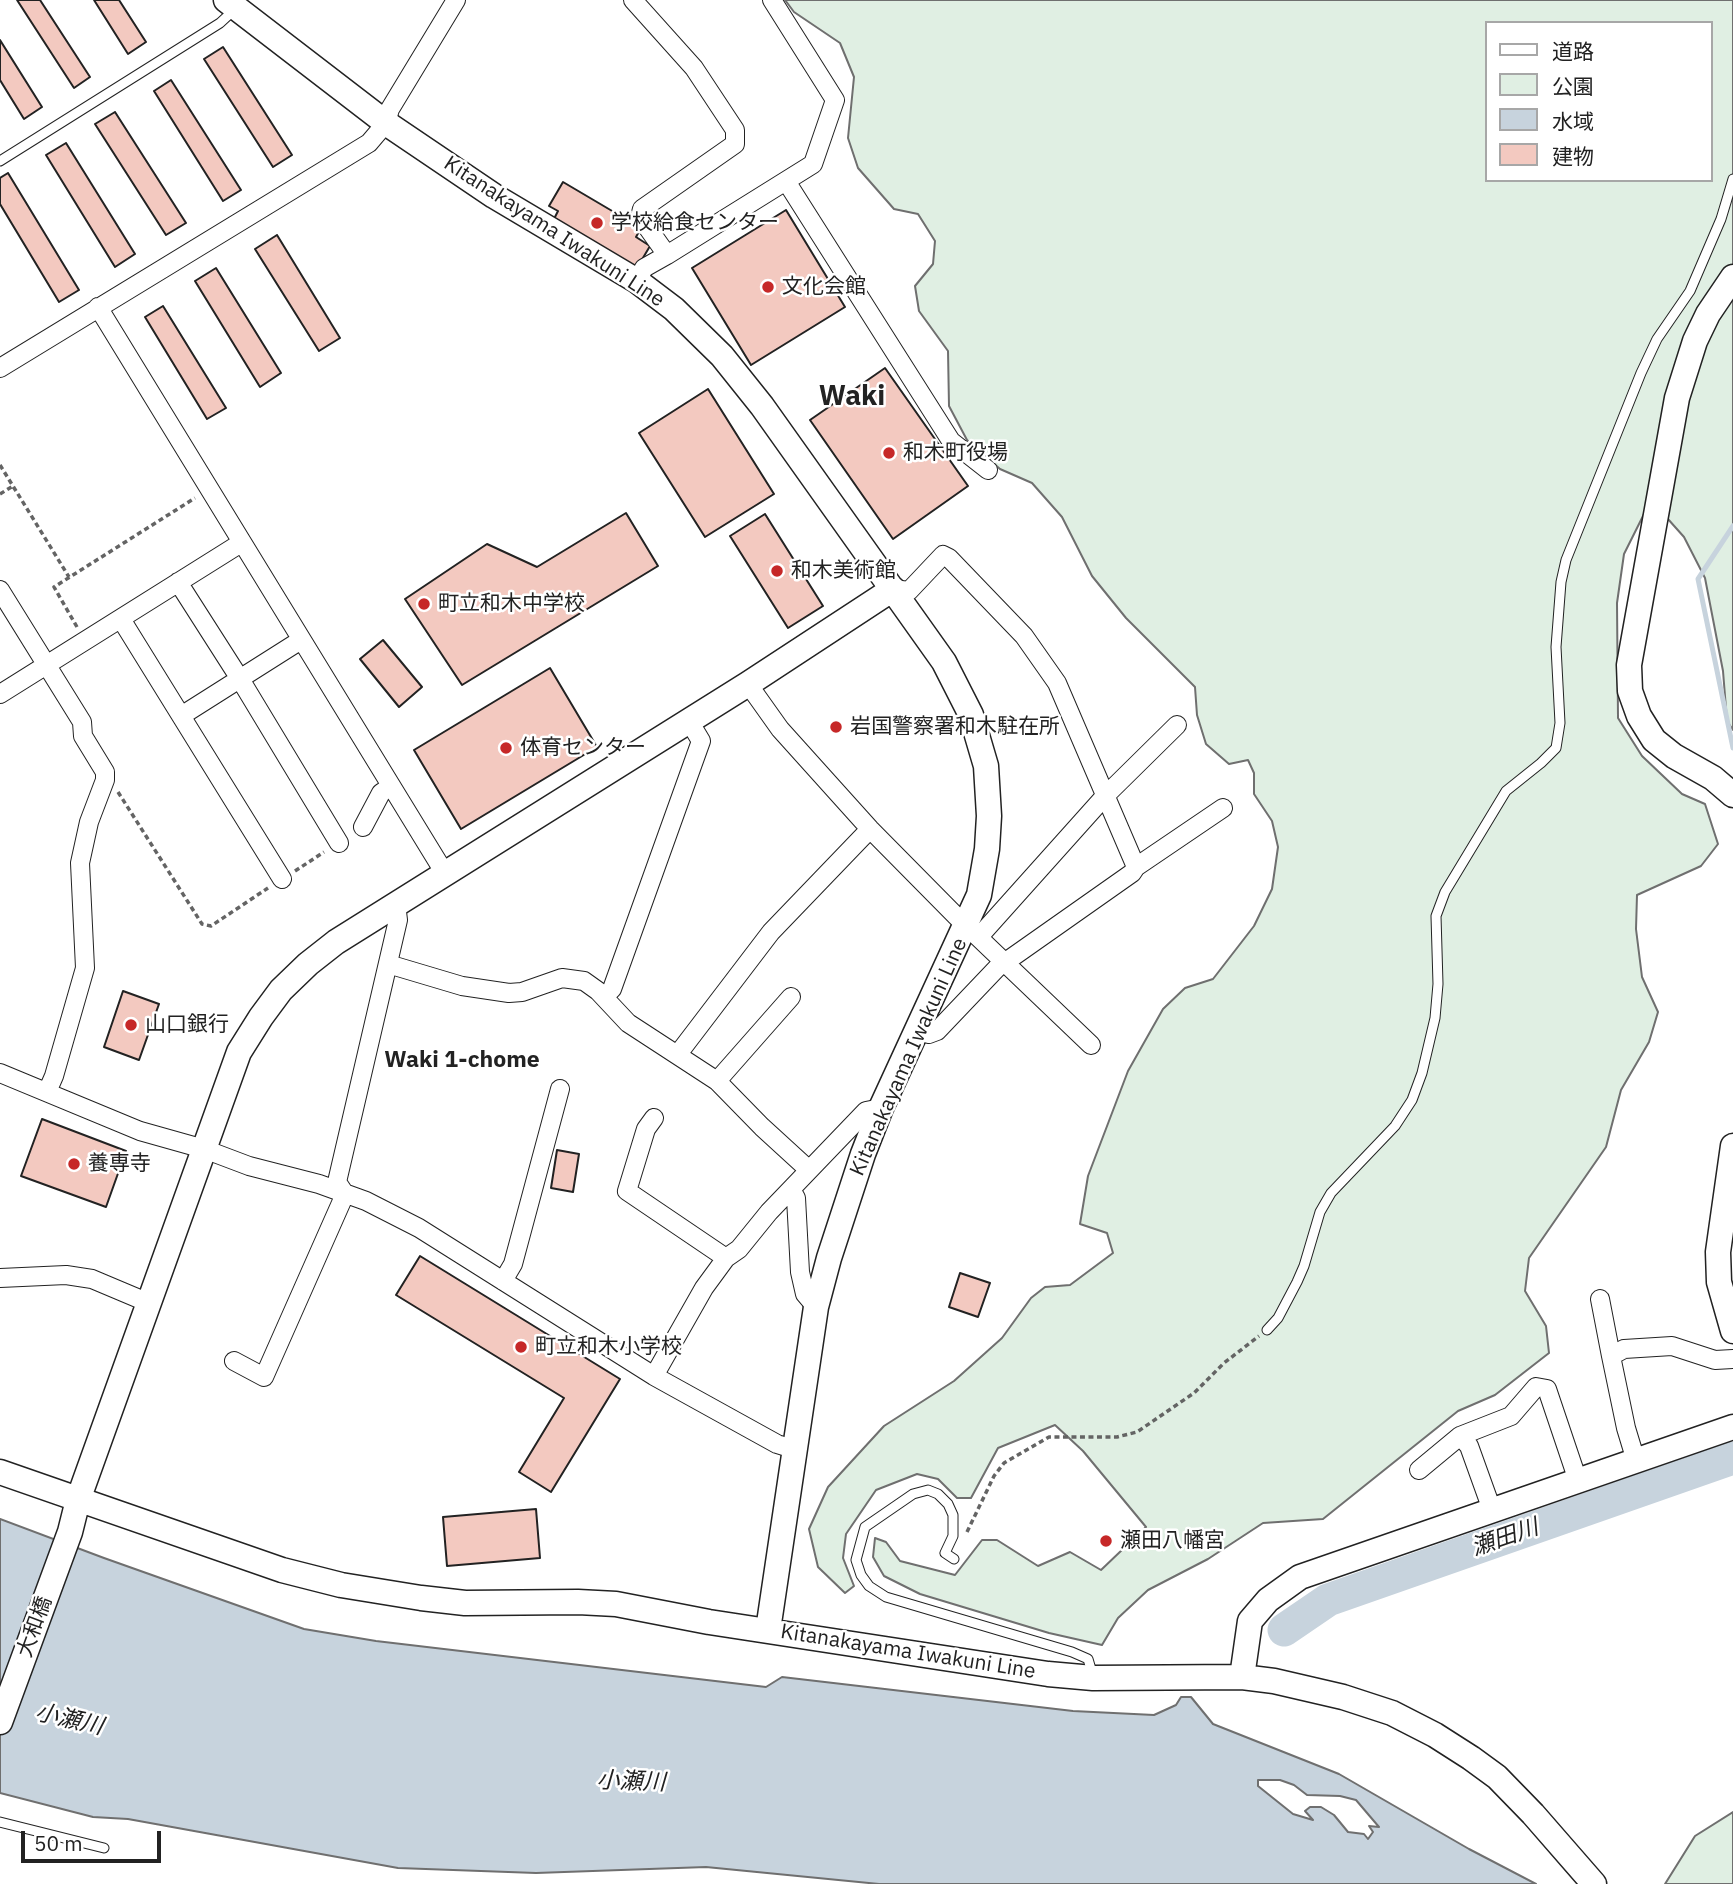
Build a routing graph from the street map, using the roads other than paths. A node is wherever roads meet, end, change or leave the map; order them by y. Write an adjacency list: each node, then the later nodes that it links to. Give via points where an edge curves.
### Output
1 (456, 0): 5 (street)
2 (633, 0): 9 (street, via 694,68 735,130 735,144 642,209 640,218)
3 (772, 0): 8 (street, via 835,100 813,164)
4 (236, 3): 5 (street, Kitanakayama Iwakuni Line); 6 (lane, via 220,23)
5 (386, 123): 11 (street, Kitanakayama Iwakuni Line, via 494,197); 12 (street, via 369,143)
6 (0, 160)
7 (1733, 179): 64 (lane, via 1690,291 1657,339 1641,373 1566,560 1556,647 1560,723 1556,748 1506,791 1445,892 1436,916 1435,1018 1412,1100 1395,1126 1331,1193 1297,1282)
8 (786, 181): 9 (street); 14 (street, via 951,441)
9 (667, 255): 11 (street, via 644,268)
10 (1733, 277): 29 (street, via 1695,341 1677,398 1629,665 1630,691 1654,740)
11 (637, 281): 17 (street, Kitanakayama Iwakuni Line, via 722,356)
12 (98, 307): 13 (street); 15 (street)
13 (0, 368)
14 (988, 470)
15 (241, 543): 16 (street); 20 (street)
16 (178, 582): 19 (street); 22 (street)
17 (893, 589): 23 (street, 大和橋); 30 (street, via 909,591 943,555 949,558 1024,636 1057,683); 39 (street, Kitanakayama Iwakuni Line, via 944,662 971,715 986,766 987,849)
18 (0, 590): 21 (street)
19 (121, 619): 21 (street); 25 (street)
20 (301, 640): 22 (street); 28 (street)
21 (46, 665): 24 (street); 50 (street, via 82,722 83,736 105,772 80,863 85,968)
22 (240, 679): 25 (street); 34 (street)
23 (748, 684): 26 (street, 大和橋); 33 (street, via 780,729)
24 (0, 694)
25 (181, 716): 37 (street)
26 (689, 721): 36 (street, 大和橋); 42 (street, via 701,741 612,989)
27 (1177, 725): 30 (street)
28 (391, 786): 32 (street, via 381,793); 36 (street)
29 (1733, 795)
30 (1105, 796): 35 (street); 39 (street, via 985,930)
31 (1223, 808): 35 (street)
32 (363, 827)
33 (870, 829): 39 (street); 46 (street, via 771,932)
34 (339, 843)
35 (1136, 867): 40 (street)
36 (444, 872): 38 (street, 大和橋)
37 (282, 879)
38 (396, 904): 41 (street, via 398,920); 54 (street, 大和橋, via 336,942 281,990 239,1052)
39 (972, 930): 40 (street); 44 (street, Kitanakayama Iwakuni Line)
40 (1005, 963): 44 (street, via 937,1031); 45 (street)
41 (388, 964): 42 (street, via 462,986 509,993 562,978 584,981); 57 (street, via 337,1182)
42 (604, 997): 46 (street, via 628,1023)
43 (791, 997): 48 (street)
44 (917, 1031): 51 (street, Kitanakayama Iwakuni Line)
45 (1091, 1045)
46 (678, 1054): 48 (street)
47 (0, 1073): 50 (street)
48 (717, 1081): 55 (street)
49 (560, 1089): 60 (street, via 513,1264)
50 (47, 1092): 54 (street, via 141,1131)
51 (881, 1108): 55 (street, via 866,1111); 63 (street, Kitanakayama Iwakuni Line)
52 (654, 1118): 58 (street, via 646,1129 627,1191)
53 (1733, 1146): 65 (street, via 1718,1252 1719,1282)
54 (204, 1149): 57 (street); 62 (street, 大和橋)
55 (808, 1170): 56 (street)
56 (791, 1189): 58 (street); 63 (street, via 796,1198 800,1272 805,1294)
57 (345, 1194): 60 (street, via 419,1228); 68 (street, via 264,1377)
58 (726, 1258): 69 (street)
59 (0, 1278): 62 (street, via 66,1275 92,1279)
60 (503, 1281): 69 (street)
61 (1600, 1299): 66 (street)
62 (149, 1303): 77 (street, 大和橋)
63 (816, 1307): 72 (street, Kitanakayama Iwakuni Line)
64 (1268, 1329)
65 (1733, 1331)
66 (1611, 1356): 67 (street, via 1625,1349 1672,1346 1715,1360); 73 (street)
67 (1733, 1359)
68 (234, 1361)
69 (654, 1376): 72 (street)
70 (1733, 1427): 73 (street)
71 (1460, 1436): 74 (street); 76 (street, via 1511,1416 1536,1387 1547,1389); 78 (street, via 1469,1446)
72 (793, 1449): 80 (street, Kitanakayama Iwakuni Line)
73 (1636, 1461): 76 (street)
74 (1419, 1469)
75 (0, 1472): 77 (street)
76 (1578, 1481): 78 (street)
77 (78, 1500): 80 (street, via 282,1570 341,1585 465,1602 616,1604); 83 (street, 大和橋)
78 (1492, 1510): 81 (street, via 1300,1577 1268,1600 1250,1621)
79 (954, 1559): 82 (lane, via 945,1553 953,1536 953,1515 939,1494 928,1490 913,1494 865,1527 856,1560 869,1586 886,1597 1072,1652 1088,1659)
80 (768, 1630): 82 (street, Kitanakayama Iwakuni Line)
81 (1241, 1677): 82 (street, Kitanakayama Iwakuni Line); 86 (street, Kitanakayama Iwakuni Line, via 1343,1697 1392,1713 1436,1735 1497,1777)
82 (1093, 1678)
83 (0, 1722)
84 (0, 1822): 85 (lane)
85 (104, 1848)
86 (1594, 1884)

